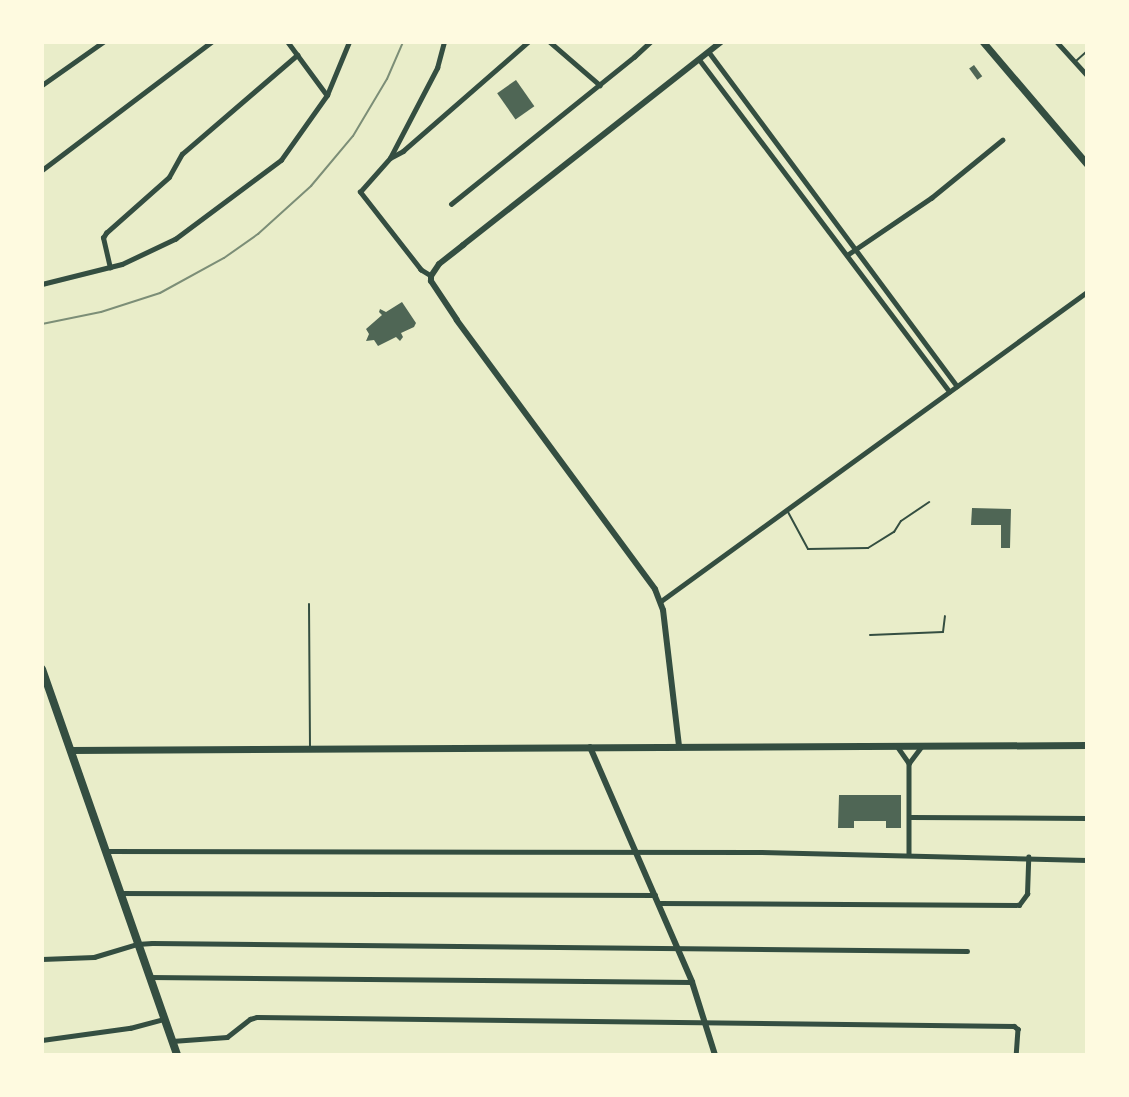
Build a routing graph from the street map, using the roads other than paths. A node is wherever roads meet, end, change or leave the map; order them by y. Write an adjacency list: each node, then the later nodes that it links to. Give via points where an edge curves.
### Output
1 (103, 42): 18 (street)
2 (211, 42): 24 (street)
3 (288, 42): 14 (street)
4 (349, 42): 20 (street)
5 (444, 42): 22 (street, via 437,68)
6 (528, 42): 22 (street, via 403,151)
7 (550, 42): 19 (street)
8 (650, 42): 19 (street)
9 (721, 42): 13 (street)
10 (983, 42): 23 (main road)
11 (1057, 42): 16 (street)
12 (1087, 51): 16 (lane)
13 (709, 52): 15 (street); 26 (street)
14 (297, 55): 20 (street); 28 (street, via 182,154 169,177 106,233 103,238)
15 (699, 59): 27 (street); 29 (street, via 462,245)
16 (1074, 62): 17 (street)
17 (1087, 75)
18 (42, 85)
19 (600, 85): 25 (street)
20 (327, 95): 28 (street, via 280,160 175,240)
21 (1002, 140): 26 (street, via 931,198)
22 (390, 158): 29 (street, via 360,192 421,270)
23 (1087, 164)
24 (42, 170)
25 (451, 204)
26 (856, 250): 27 (street); 32 (street)
27 (847, 255): 33 (street)
28 (110, 268): 30 (street)
29 (431, 276): 36 (street, via 457,320)
30 (42, 284)
31 (1087, 292): 32 (street)
32 (957, 386): 33 (street)
33 (949, 392): 35 (street)
34 (928, 502): 35 (lane, via 901,521 894,532 868,548 808,549)
35 (787, 510): 36 (street)
36 (661, 601): 42 (street)
37 (309, 604): 46 (lane)
38 (945, 616): 39 (lane, via 942,632)
39 (870, 635)
40 (42, 669): 47 (main road)
41 (1087, 745): 44 (main road)
42 (679, 746): 43 (main road); 45 (main road)
43 (897, 746): 44 (main road); 48 (street)
44 (922, 746): 48 (street)
45 (590, 747): 46 (main road); 52 (street)
46 (310, 748): 47 (main road)
47 (70, 750): 51 (main road)
48 (909, 763): 49 (street)
49 (910, 817): 50 (street); 53 (street)
50 (1087, 818)
51 (105, 851): 52 (street); 56 (main road)
52 (638, 853): 53 (street); 57 (street)
53 (909, 854): 54 (street)
54 (1028, 857): 55 (street); 58 (street, via 1027,894 1019,905)
55 (1087, 860)
56 (119, 893): 57 (street); 59 (main road)
57 (655, 895): 58 (street)
58 (658, 903): 60 (street)
59 (137, 944): 60 (street); 62 (street, via 94,957); 63 (main road)
60 (678, 947): 61 (street); 64 (street)
61 (967, 951)
62 (42, 959)
63 (149, 977): 64 (street); 65 (main road)
64 (692, 982): 66 (street)
65 (164, 1019): 67 (street, via 130,1028); 68 (main road)
66 (705, 1023): 68 (street, via 257,1017 227,1037); 70 (street); 71 (street, via 1014,1026 1018,1029)
67 (42, 1040)
68 (172, 1041): 69 (main road)
69 (177, 1055)
70 (715, 1055)
71 (1016, 1055)

